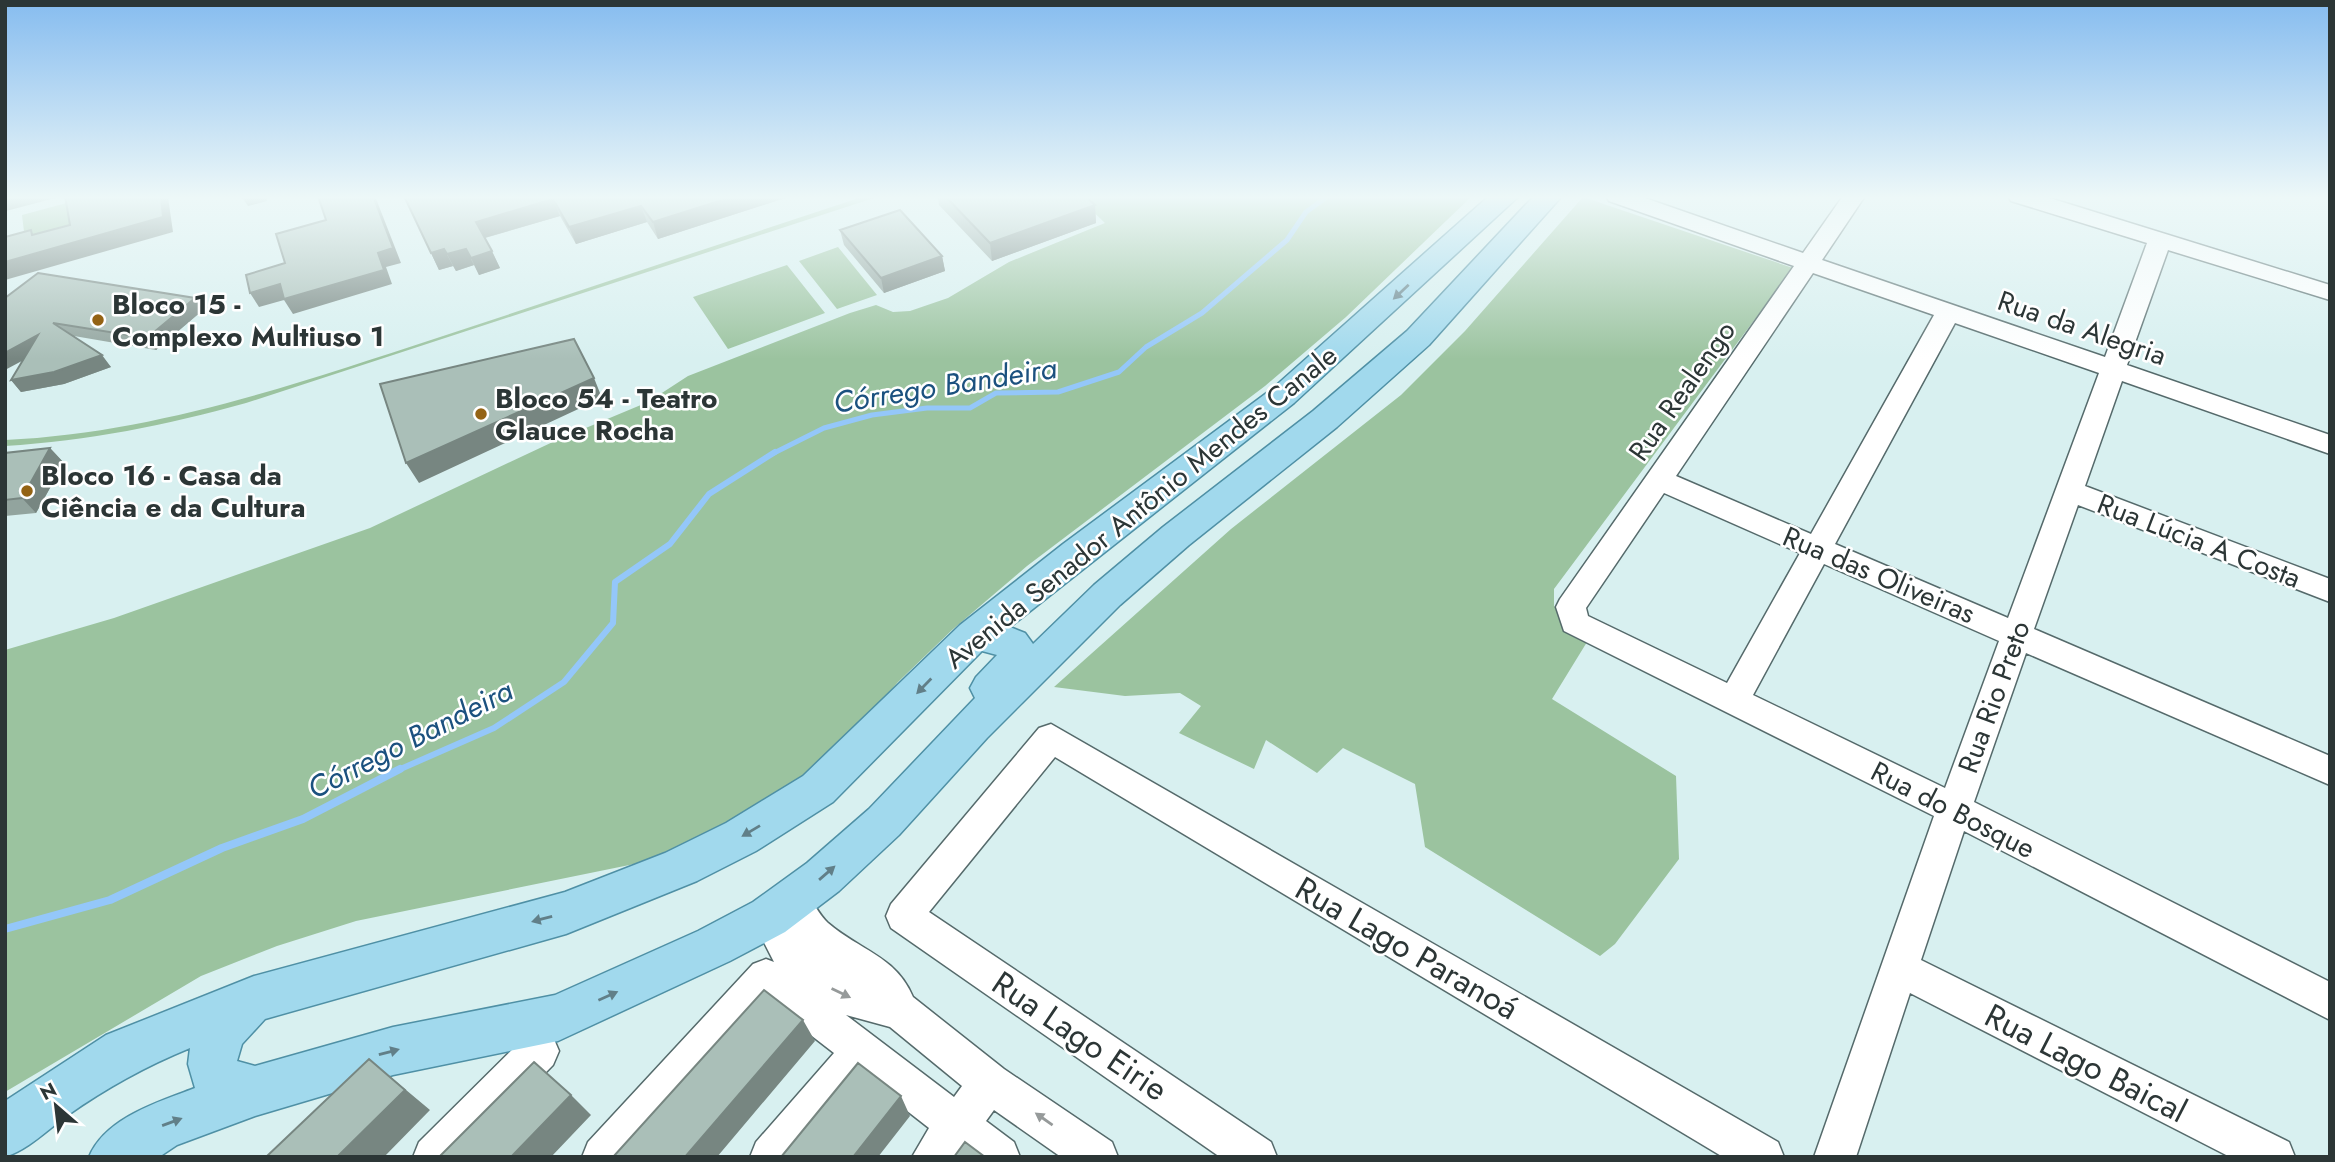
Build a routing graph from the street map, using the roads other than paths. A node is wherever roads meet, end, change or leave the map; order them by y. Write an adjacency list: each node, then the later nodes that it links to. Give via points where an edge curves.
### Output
1 (1446, 250): 18 (main road, Avenida Senador Antônio Mendes Canale, one-way to 18, via 1283,396)
2 (1498, 250): 20 (main road, Avenida Senador Antônio Mendes Canale, via 1400,354 1107,595)
3 (1767, 250): 7 (street, Rua da Alegria)
4 (1818, 250): 7 (street, Rua Realengo)
5 (2156, 250): 10 (street, Rua Rio Preto)
6 (2193, 250): 8 (street)
7 (1808, 265): 9 (street, Rua da Alegria); 12 (street, Rua Realengo)
8 (2330, 293)
9 (1948, 313): 10 (street, Rua da Alegria); 14 (street)
10 (2113, 370): 11 (street, Rua da Alegria); 13 (street, Rua Rio Preto)
11 (2330, 445)
12 (1659, 480): 14 (street, Rua das Oliveiras); 16 (street, Rua Realengo, via 1571,607)
13 (2069, 491): 15 (street, Rua Lúcia A Costa); 17 (street, Rua Rio Preto)
14 (1818, 549): 17 (street, Rua das Oliveiras); 19 (street)
15 (2330, 591)
16 (1575, 623): 19 (street, Rua do Bosque)
17 (2017, 635): 22 (street, Rua das Oliveiras); 23 (street, Rua Rio Preto)
18 (973, 636): 20 (main road, via 1002,638 1017,654 983,694); 26 (main road, Avenida Senador Antônio Mendes Canale, one-way to 26, via 818,789 741,837 681,867 566,913)
19 (1734, 702): 23 (street, Rua do Bosque)
20 (973, 726): 24 (main road, Avenida Senador Antônio Mendes Canale, one-way to 20, via 884,822)
21 (1051, 738): 40 (street, Rua Lago Eirie, via 904,916); 41 (street, Rua Lago Paranoá)
22 (2330, 771)
23 (1954, 809): 25 (street, Rua Rio Preto); 27 (street, Rua do Bosque)
24 (780, 909): 30 (street, via 792,958 814,978 860,1002 899,1010); 31 (main road, Avenida Senador Antônio Mendes Canale, one-way to 24, via 393,1051 558,1018 664,971)
25 (1899, 968): 42 (street, Rua Rio Preto); 43 (street, Rua Lago Baical)
26 (254, 999): 31 (main road, via 231,1020 216,1041 210,1060 214,1075 230,1086); 32 (main road, Avenida Senador Antônio Mendes Canale, via 123,1052)
27 (2330, 1002)
28 (539, 1051): 35 (street)
29 (861, 1052): 33 (street); 36 (street, via 766,977); 37 (street)
30 (990, 1083): 33 (street); 39 (street, one-way to 30)
31 (255, 1091): 34 (main road, Avenida Senador Antônio Mendes Canale, one-way to 31, via 161,1126)
32 (5, 1132)
33 (944, 1142): 38 (street)
34 (114, 1157)
35 (434, 1157)
36 (604, 1157)
37 (771, 1157)
38 (999, 1157)
39 (1097, 1157)
40 (1256, 1157)
41 (1763, 1157)
42 (1835, 1157)
43 (2274, 1157)

